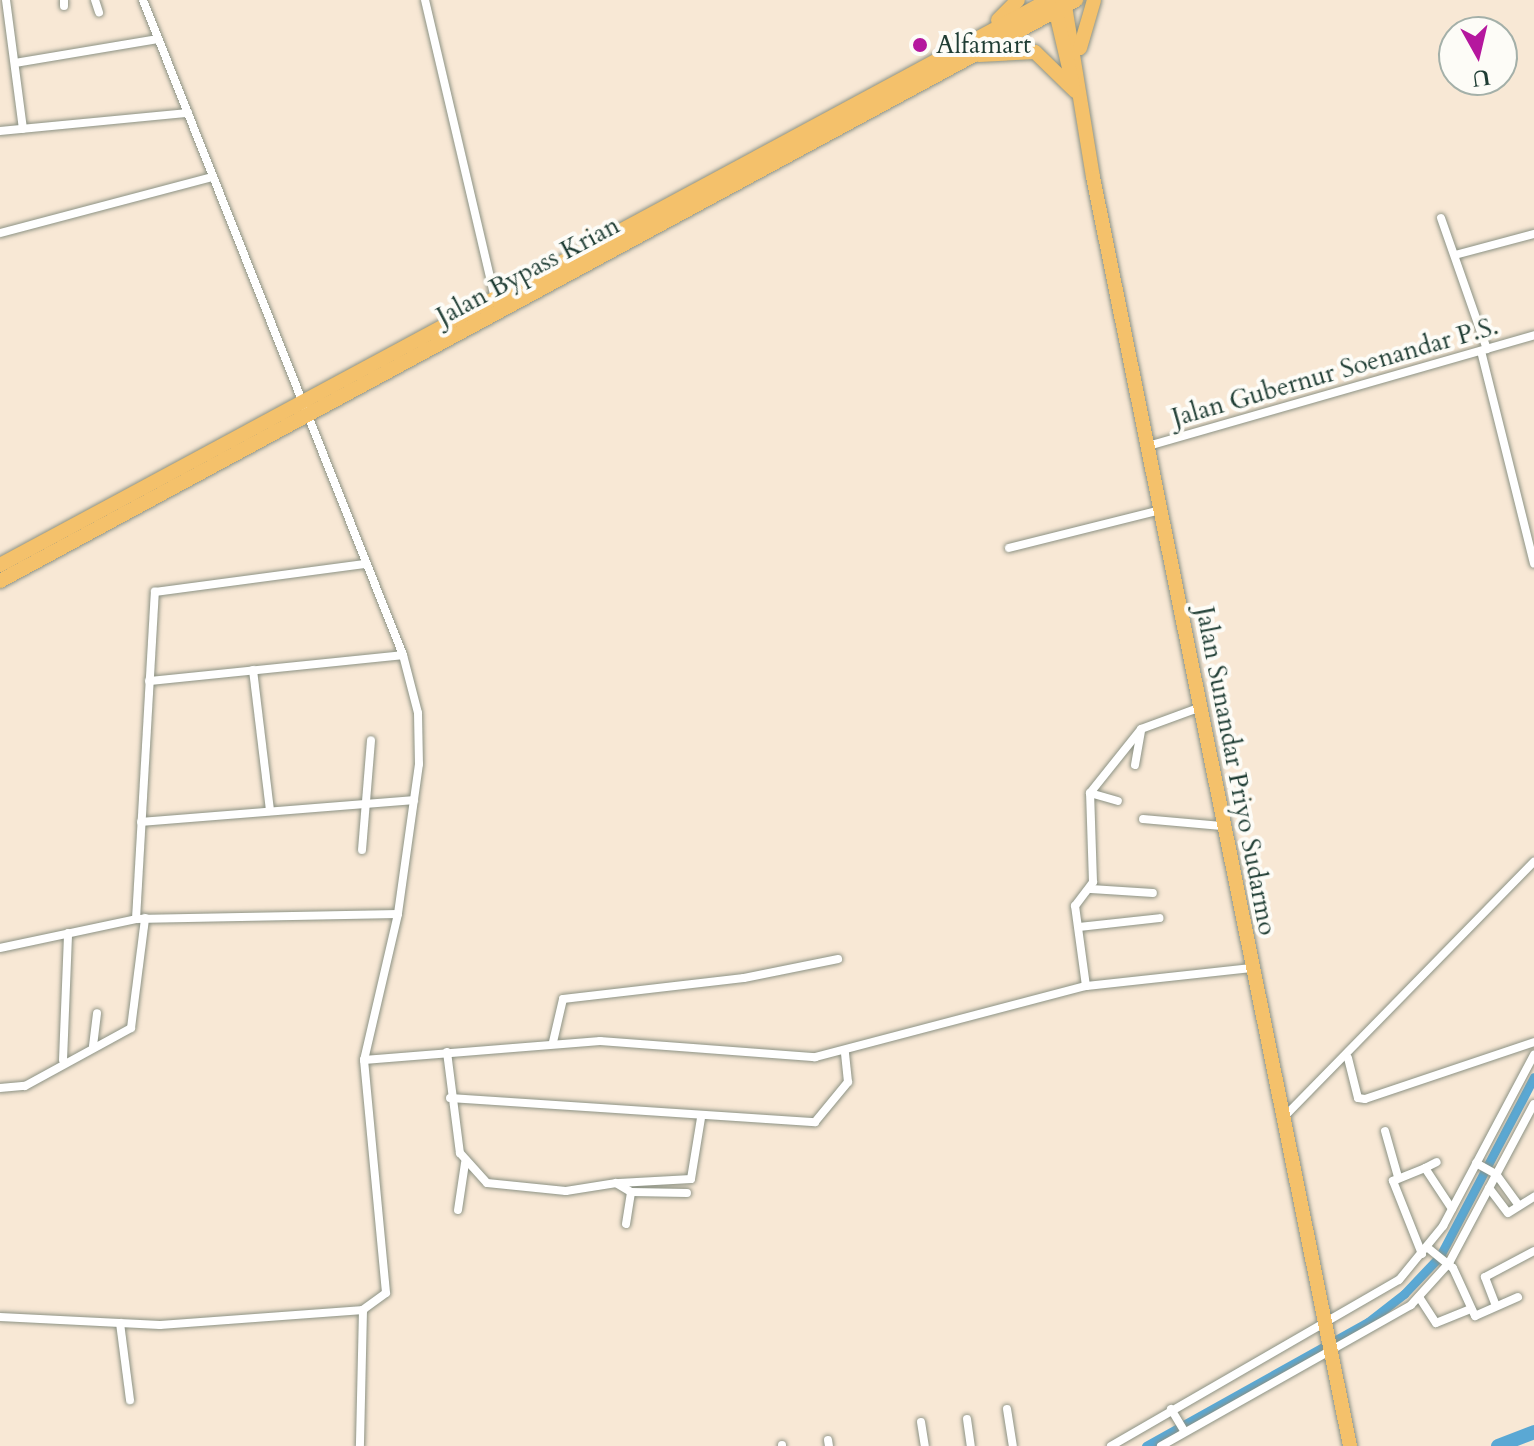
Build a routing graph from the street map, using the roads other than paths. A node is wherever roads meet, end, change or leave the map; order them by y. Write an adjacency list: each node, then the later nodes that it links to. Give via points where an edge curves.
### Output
1 (6, 0): 11 (street)
2 (95, 0): 8 (street)
3 (143, 0): 10 (street)
4 (425, 0): 25 (street)
5 (1018, 0): 9 (highway)
6 (1094, 0): 15 (highway, via 1082,25)
7 (1061, 3): 9 (highway, Jalan Bypass Krian); 13 (highway, Jalan Bypass Krian); 15 (highway, Jalan Sunandar Priyo Sudarmo); 16 (highway, Jalan Sunandar Priyo Sudarmo)
8 (99, 12)
9 (986, 32): 25 (highway, Jalan Bypass Krian)
10 (158, 39): 14 (street); 17 (street)
11 (12, 47): 12 (street); 14 (street)
12 (0, 48)
13 (970, 55): 16 (highway, via 1035,52); 28 (highway, Jalan Bypass Krian)
14 (15, 63): 18 (street)
15 (1078, 66): 16 (highway, Jalan Sunandar Priyo Sudarmo)
16 (1077, 98): 29 (highway, Jalan Sunandar Priyo Sudarmo)
17 (188, 113): 18 (street); 20 (street)
18 (23, 129): 19 (street)
19 (0, 131)
20 (212, 177): 22 (street); 28 (street)
21 (1441, 218): 24 (street)
22 (0, 233)
23 (1534, 234): 24 (street)
24 (1455, 255): 27 (street)
25 (495, 299): 28 (highway, Jalan Bypass Krian)
26 (1534, 335): 27 (street, Jalan Gubernur Soenandar P.S.)
27 (1484, 350): 29 (street, Jalan Gubernur Soenandar P.S.); 32 (street)
28 (301, 411): 33 (street); 34 (highway, Jalan Bypass Krian); 35 (highway, Jalan Bypass Krian)
29 (1148, 446): 30 (highway, Jalan Sunandar Priyo Sudarmo)
30 (1160, 510): 31 (street); 39 (highway, Jalan Sunandar Priyo Sudarmo)
31 (1009, 548)
32 (1534, 563)
33 (366, 564): 36 (street); 38 (street, via 160,589 154,595)
34 (0, 565)
35 (0, 581)
36 (403, 655): 37 (street); 44 (street, via 418,713)
37 (253, 670): 38 (street); 47 (street)
38 (149, 681): 49 (street)
39 (1198, 708): 40 (street); 50 (highway, Jalan Sunandar Priyo Sudarmo)
40 (1141, 729): 42 (street); 43 (street)
41 (371, 740): 46 (street)
42 (1135, 765)
43 (1090, 793): 45 (street); 53 (street)
44 (414, 800): 46 (street); 55 (street)
45 (1118, 801)
46 (365, 804): 47 (street); 51 (street)
47 (270, 811): 49 (street)
48 (1143, 819): 50 (street)
49 (141, 822): 56 (street)
50 (1222, 826): 62 (highway, Jalan Sunandar Priyo Sudarmo)
51 (362, 850)
52 (1534, 862): 71 (street)
53 (1091, 889): 54 (street); 58 (street, via 1075,903)
54 (1153, 893)
55 (398, 914): 56 (street); 73 (street)
56 (140, 918): 59 (street); 67 (street, via 133,1022)
57 (1160, 918): 58 (street)
58 (1079, 927): 63 (street)
59 (68, 933): 60 (street); 72 (street)
60 (0, 948)
61 (838, 959): 65 (street, via 744,978 563,999)
62 (1252, 968): 63 (street); 78 (highway, Jalan Sunandar Priyo Sudarmo)
63 (1086, 986): 68 (street)
64 (97, 1013): 67 (street)
65 (553, 1042): 68 (street, via 646,1042 780,1059); 69 (street)
66 (1534, 1042): 71 (street, via 1365,1099)
67 (93, 1046): 72 (street)
68 (845, 1051): 77 (street, via 848,1082 822,1121)
69 (447, 1052): 73 (street); 75 (street)
70 (1534, 1055): 81 (street)
71 (1348, 1058): 78 (street)
72 (63, 1060): 74 (street, via 25,1086)
73 (364, 1060): 102 (street, via 386,1293)
74 (0, 1088)
75 (450, 1098): 77 (street); 82 (street)
76 (1533, 1108): 84 (street)
77 (701, 1118): 86 (street, via 690,1180)
78 (1281, 1119): 105 (highway, Jalan Sunandar Priyo Sudarmo)
79 (1385, 1131): 85 (street)
80 (1437, 1162): 83 (street)
81 (1478, 1164): 84 (street); 92 (street)
82 (467, 1167): 86 (street, via 480,1178 566,1191); 93 (street)
83 (1425, 1168): 85 (street); 92 (street)
84 (1495, 1173): 87 (street); 91 (street)
85 (1398, 1177): 96 (street, via 1393,1184)
86 (616, 1183): 88 (street)
87 (1489, 1188): 91 (street, via 1508,1213); 97 (street)
88 (631, 1192): 89 (street); 94 (street)
89 (687, 1193)
90 (1534, 1197): 91 (street)
91 (1519, 1206)
92 (1452, 1209): 96 (street)
93 (458, 1210)
94 (626, 1224)
95 (1534, 1251): 100 (street, via 1485,1277)
96 (1428, 1252): 97 (street); 105 (street, via 1376,1298)
97 (1447, 1262): 98 (street); 101 (street)
98 (1419, 1297): 101 (street, via 1436,1323); 106 (street, via 1374,1332)
99 (1518, 1297): 100 (street)
100 (1496, 1306): 101 (street, via 1476,1317)
101 (1471, 1309)
102 (363, 1310): 104 (street); 114 (street)
103 (0, 1317): 104 (street)
104 (120, 1323): 107 (street)
105 (1324, 1325): 106 (highway, Jalan Sunandar Priyo Sudarmo); 109 (street)
106 (1329, 1350): 112 (street); 113 (highway, Jalan Sunandar Priyo Sudarmo)
107 (130, 1400)
108 (1007, 1409): 117 (street)
109 (1172, 1411): 112 (street); 118 (street)
110 (967, 1419): 116 (street)
111 (921, 1422): 115 (street)
112 (1183, 1429): 119 (street)
113 (1349, 1439)
114 (360, 1446)
115 (925, 1446)
116 (971, 1446)
117 (1013, 1446)
118 (1111, 1446)
119 (1161, 1446)

